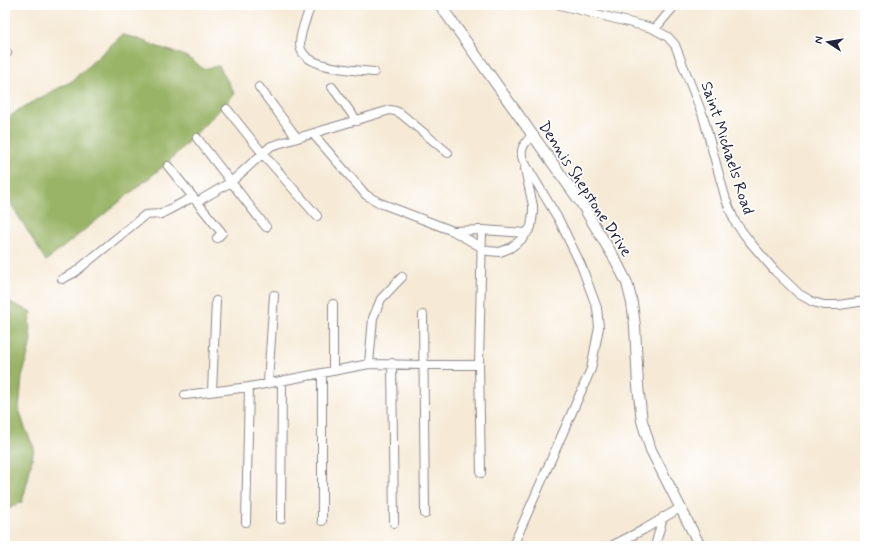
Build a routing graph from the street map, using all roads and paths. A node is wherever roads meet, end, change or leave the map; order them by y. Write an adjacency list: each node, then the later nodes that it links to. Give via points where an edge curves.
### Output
1 (311, 5): 6 (street, via 300,44 306,58 331,67)
2 (440, 5): 12 (street, Dennis Shepstone Drive)
3 (560, 5): 5 (street, Saint Michaels Road)
4 (675, 5): 5 (street)
5 (655, 29): 32 (street, Saint Michaels Road, via 675,45 703,116 726,200 736,222 750,242 799,294 813,302 840,305)
6 (374, 72)
7 (259, 87): 14 (street)
8 (332, 87): 10 (street)
9 (228, 109): 16 (street)
10 (358, 121): 11 (street); 15 (street, via 395,110)
11 (312, 134): 14 (street); 24 (street, via 366,195 380,203)
12 (532, 135): 17 (street, via 523,146); 47 (street, Dennis Shepstone Drive, via 581,203 607,244 627,283 635,326 642,421 651,450)
13 (197, 138): 19 (street)
14 (297, 138): 16 (street, via 271,146)
15 (448, 153)
16 (263, 154): 19 (street); 21 (street)
17 (523, 160): 25 (street, via 533,213); 54 (street, via 559,220 581,265 597,308 599,327 591,369)
18 (168, 166): 20 (street)
19 (231, 182): 20 (street); 22 (street)
20 (195, 199): 26 (street, via 222,233); 29 (street, via 161,214 145,215 74,273)
21 (317, 216)
22 (266, 226)
23 (482, 230): 24 (street); 25 (street); 27 (street)
24 (453, 231): 27 (street)
25 (527, 233): 27 (street, via 517,244 500,252)
26 (217, 238)
27 (481, 248): 37 (street)
28 (402, 277): 35 (street, via 381,299 373,318)
29 (62, 279)
30 (274, 295): 42 (street)
31 (216, 301): 44 (street)
32 (865, 301)
33 (333, 304): 39 (street)
34 (423, 314): 38 (street)
35 (369, 364): 36 (street); 39 (street)
36 (392, 364): 38 (street); 53 (street)
37 (479, 364): 38 (street); 46 (street)
38 (424, 365): 48 (street)
39 (333, 370): 40 (street)
40 (322, 374): 41 (street); 51 (street)
41 (282, 381): 42 (street); 50 (street)
42 (268, 382): 43 (street)
43 (249, 387): 44 (street); 52 (street)
44 (212, 391): 45 (street)
45 (186, 396)
46 (481, 473)
47 (680, 508): 49 (street); 57 (street, Dennis Shepstone Drive)
48 (425, 514)
49 (663, 517): 55 (street); 56 (street)
50 (281, 519)
51 (322, 521)
52 (246, 522)
53 (394, 523)
54 (513, 546)
55 (612, 546)
56 (655, 546)
57 (700, 546)

